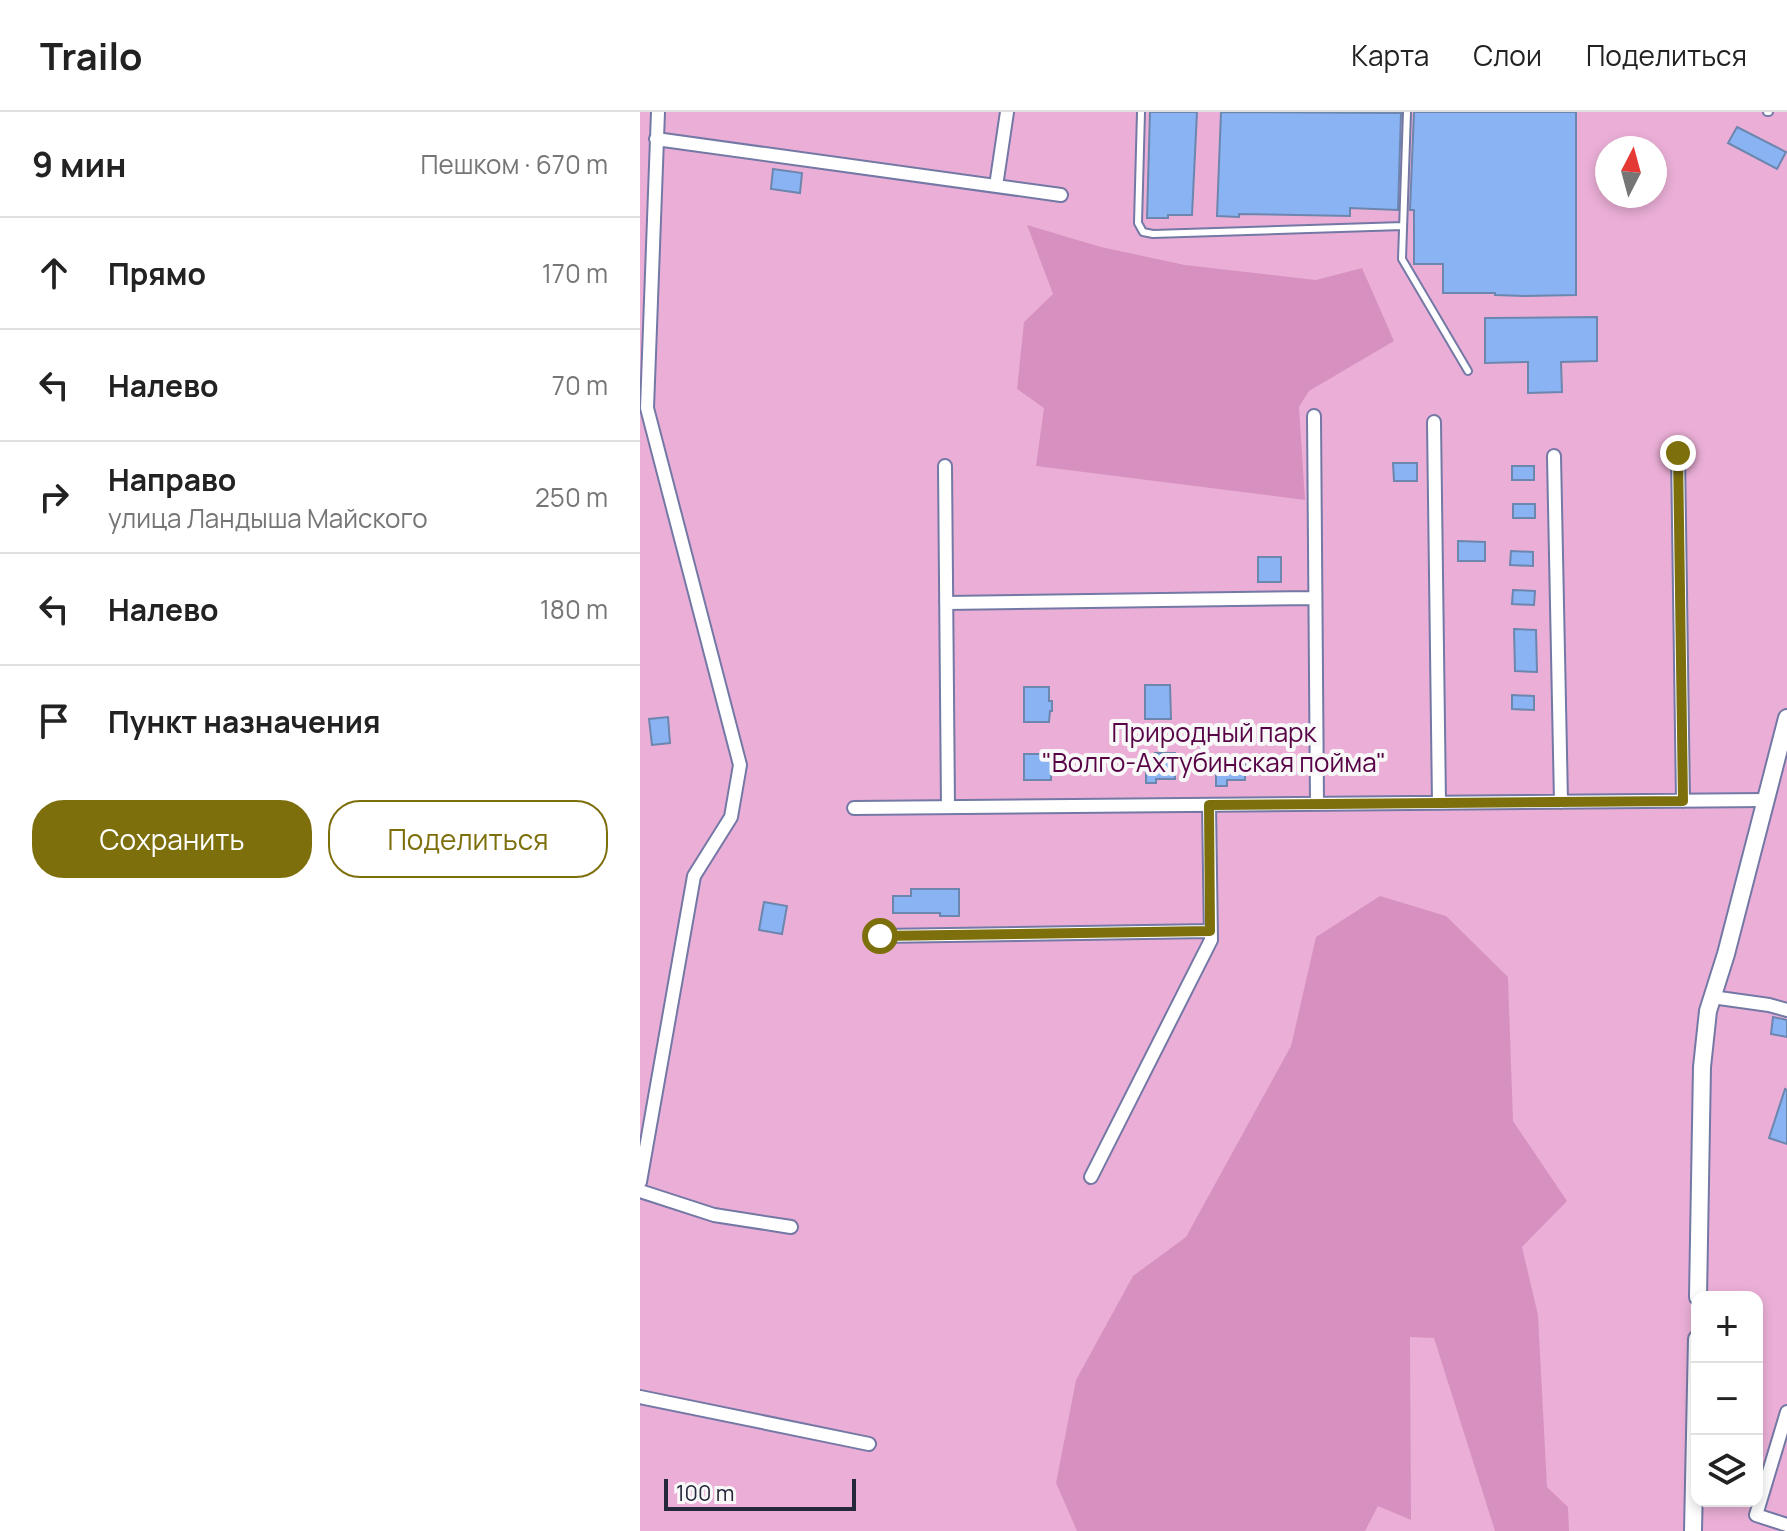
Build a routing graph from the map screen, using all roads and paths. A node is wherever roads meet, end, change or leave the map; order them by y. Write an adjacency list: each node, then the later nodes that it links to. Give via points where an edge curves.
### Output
1 (658, 112): 5 (street)
2 (1007, 112): 6 (street)
3 (1141, 112): 8 (lane, via 1138,223 1143,232)
4 (1407, 112): 8 (lane)
5 (656, 139): 6 (street); 31 (street, via 647,408 740,765 731,817 694,876)
6 (996, 186): 7 (street)
7 (1061, 195)
8 (1403, 226): 9 (lane, via 1402,259)
9 (1468, 371)
10 (1314, 416): 15 (street)
11 (1434, 422): 21 (street)
12 (1678, 453): 19 (street)
13 (1554, 456): 20 (street)
14 (945, 466): 16 (street)
15 (1315, 598): 16 (street); 22 (street)
16 (946, 603): 24 (street)
17 (1787, 718): 18 (street)
18 (1766, 800): 19 (street); 28 (street)
19 (1683, 801): 20 (street)
20 (1561, 802): 21 (street)
21 (1439, 803): 22 (street)
22 (1317, 804): 23 (street)
23 (1209, 805): 24 (street); 26 (street)
24 (948, 807): 25 (street)
25 (854, 808)
26 (1210, 931): 27 (street); 30 (street, via 1211,940)
27 (880, 936)
28 (1712, 997): 29 (street); 34 (street, via 1702,1067)
29 (1787, 1010)
30 (1091, 1177)
31 (640, 1182)
32 (640, 1191): 33 (street, via 714,1215)
33 (791, 1227)
34 (1698, 1291)
35 (1696, 1363): 40 (street)
36 (640, 1397): 38 (street)
37 (1787, 1412): 39 (street, via 1756,1515)
38 (869, 1444)
39 (1787, 1525)
40 (1693, 1531)

